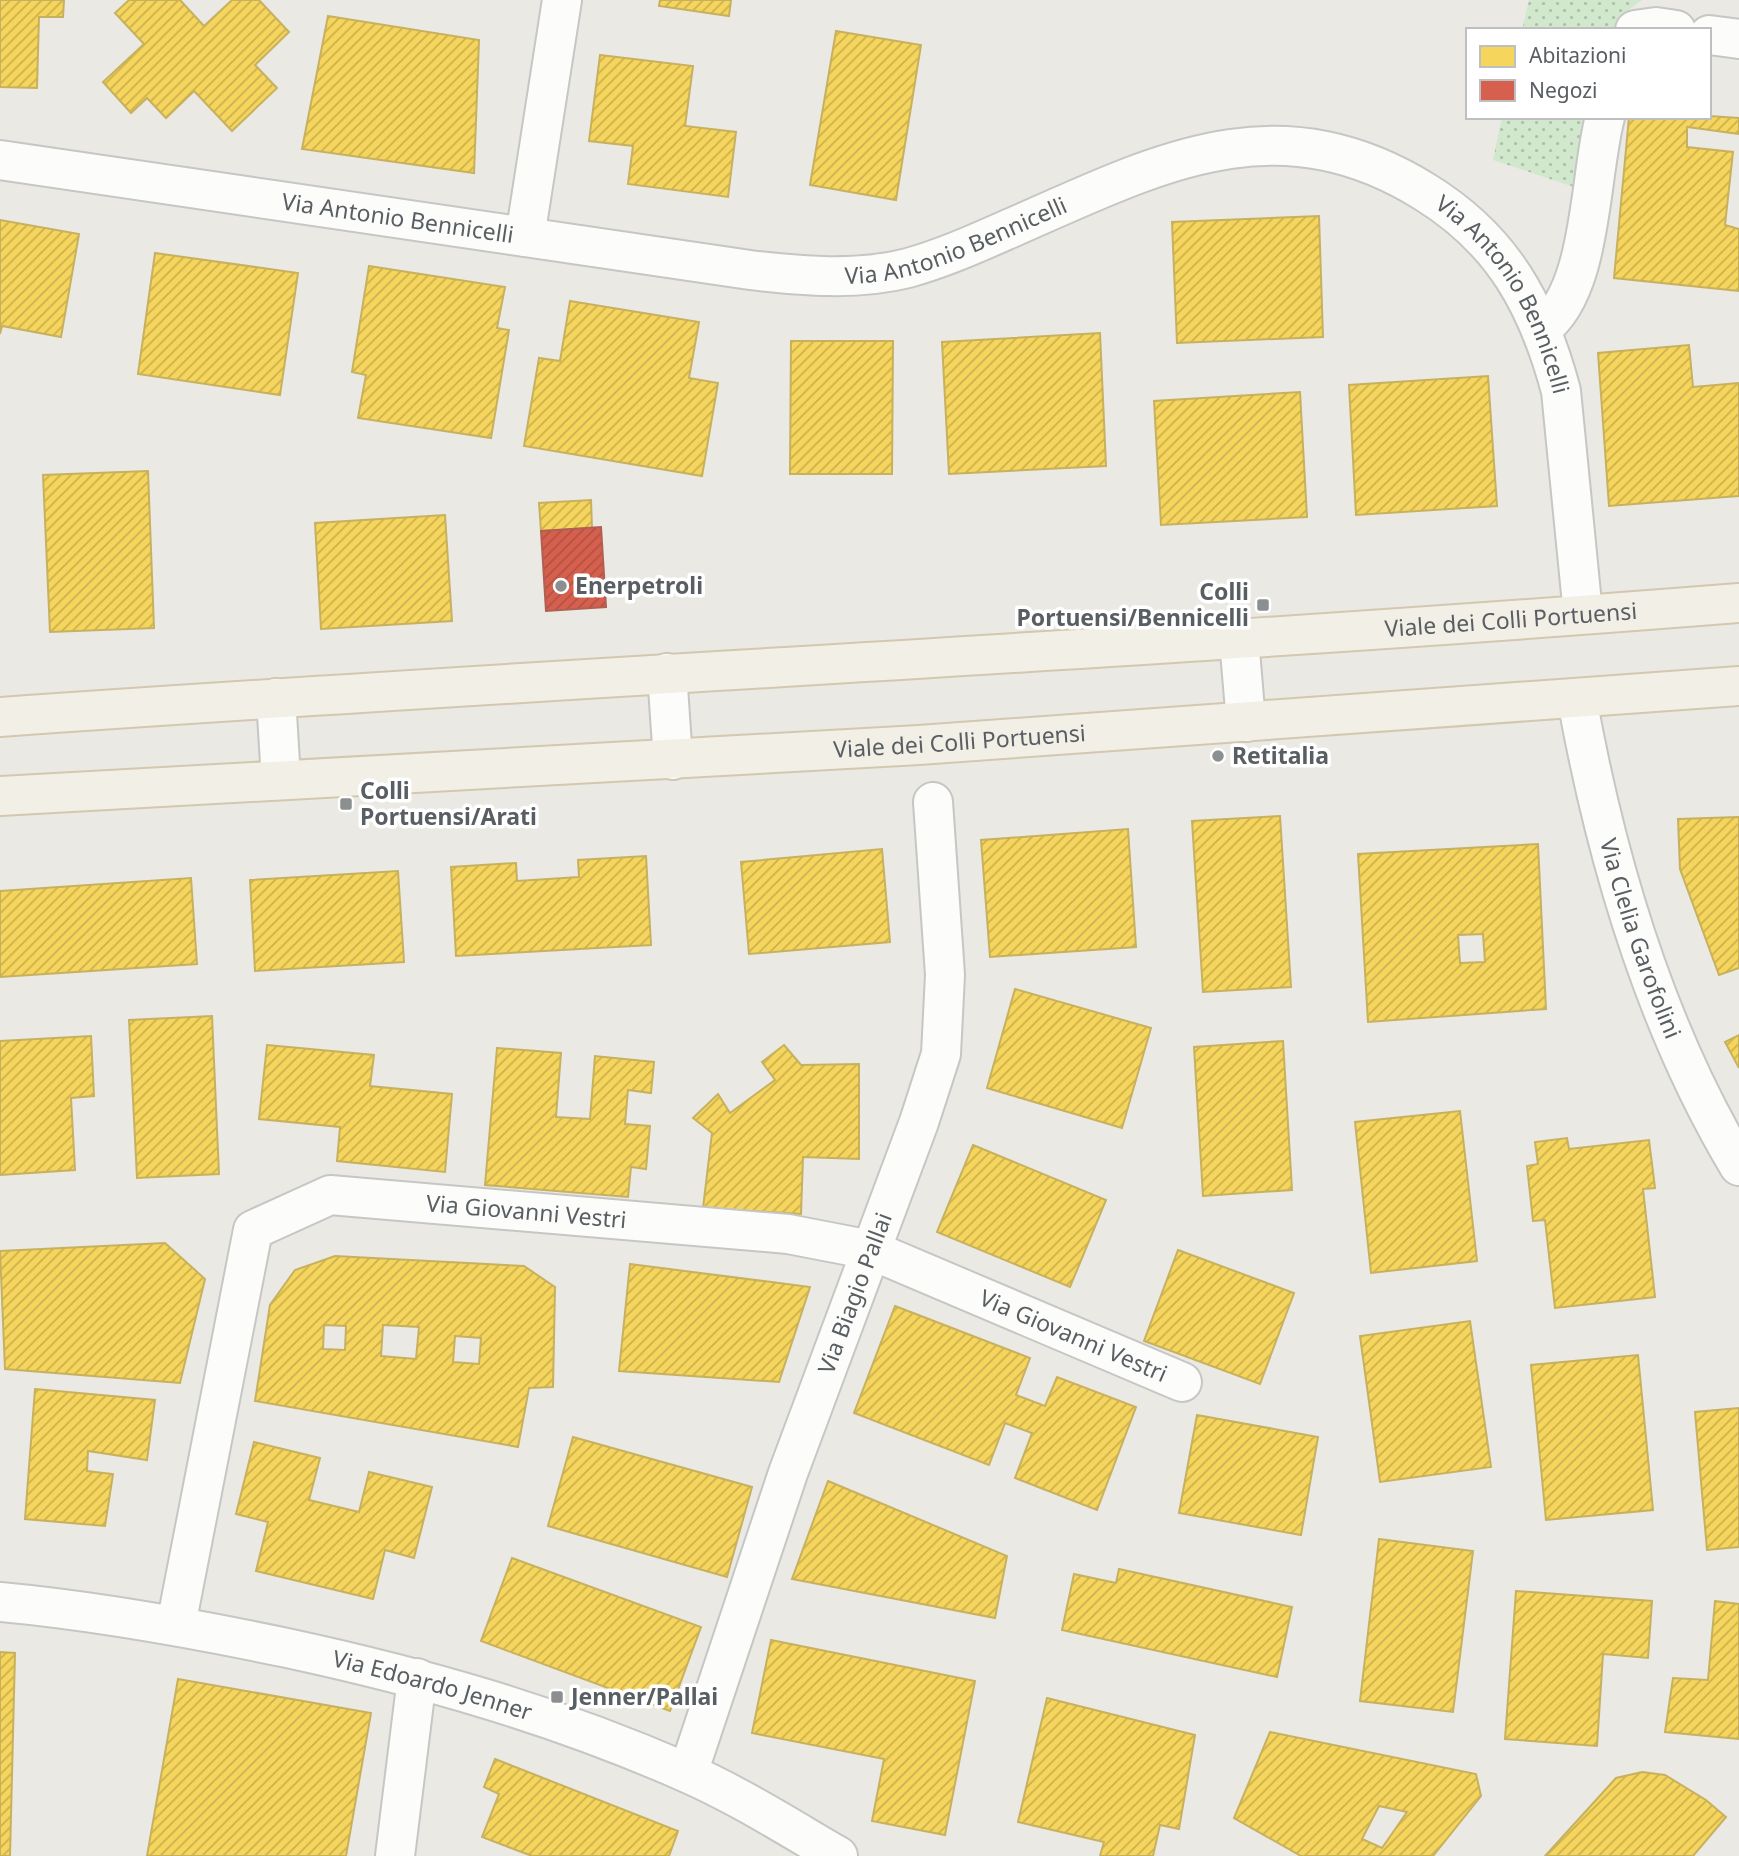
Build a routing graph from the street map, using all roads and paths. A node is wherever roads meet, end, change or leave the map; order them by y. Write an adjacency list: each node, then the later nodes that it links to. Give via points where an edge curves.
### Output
1 (562, 0): 6 (street)
2 (1711, 35): 3 (street)
3 (1739, 40)
4 (1605, 119): 7 (street, via 1576,273 1560,311)
5 (0, 160): 6 (street, Via Antonio Bennicelli)
6 (525, 237): 7 (street, Via Antonio Bennicelli, via 787,274 866,275 937,259 1191,155 1260,144 1295,145 1354,157 1446,204 1490,244 1521,288)
7 (1541, 329): 9 (street, Via Antonio Bennicelli, via 1560,391)
8 (1739, 603): 9 (main road, Viale dei Colli Portuensi)
9 (1583, 614): 10 (main road, Viale dei Colli Portuensi)
10 (1239, 639): 11 (main road, Viale dei Colli Portuensi); 16 (street)
11 (667, 673): 13 (main road, Viale dei Colli Portuensi); 17 (street)
12 (1739, 686): 14 (main road, Viale dei Colli Portuensi)
13 (275, 698): 15 (main road, Viale dei Colli Portuensi); 18 (street)
14 (1577, 699): 16 (main road, Viale dei Colli Portuensi); 21 (street, Via Clelia Garofolini, via 1610,849 1646,962 1696,1089)
15 (0, 717)
16 (1246, 722): 17 (main road, Viale dei Colli Portuensi)
17 (673, 760): 18 (main road, Viale dei Colli Portuensi)
18 (281, 779): 19 (main road, Viale dei Colli Portuensi)
19 (0, 796)
20 (933, 802): 22 (street, Via Biagio Pallai, via 945,975 941,1054)
21 (1739, 1166)
22 (871, 1251): 23 (street, Via Giovanni Vestri); 25 (street, Via Giovanni Vestri, via 788,1234 330,1195 253,1230); 27 (street, Via Biagio Pallai, via 788,1473)
23 (1182, 1382)
24 (0, 1602): 25 (street, Via Edoardo Jenner)
25 (176, 1625): 26 (street, Via Edoardo Jenner)
26 (417, 1678): 27 (street, Via Edoardo Jenner, via 540,1716); 28 (street)
27 (688, 1773): 29 (street, Via Edoardo Jenner)
28 (395, 1856)
29 (838, 1856)

